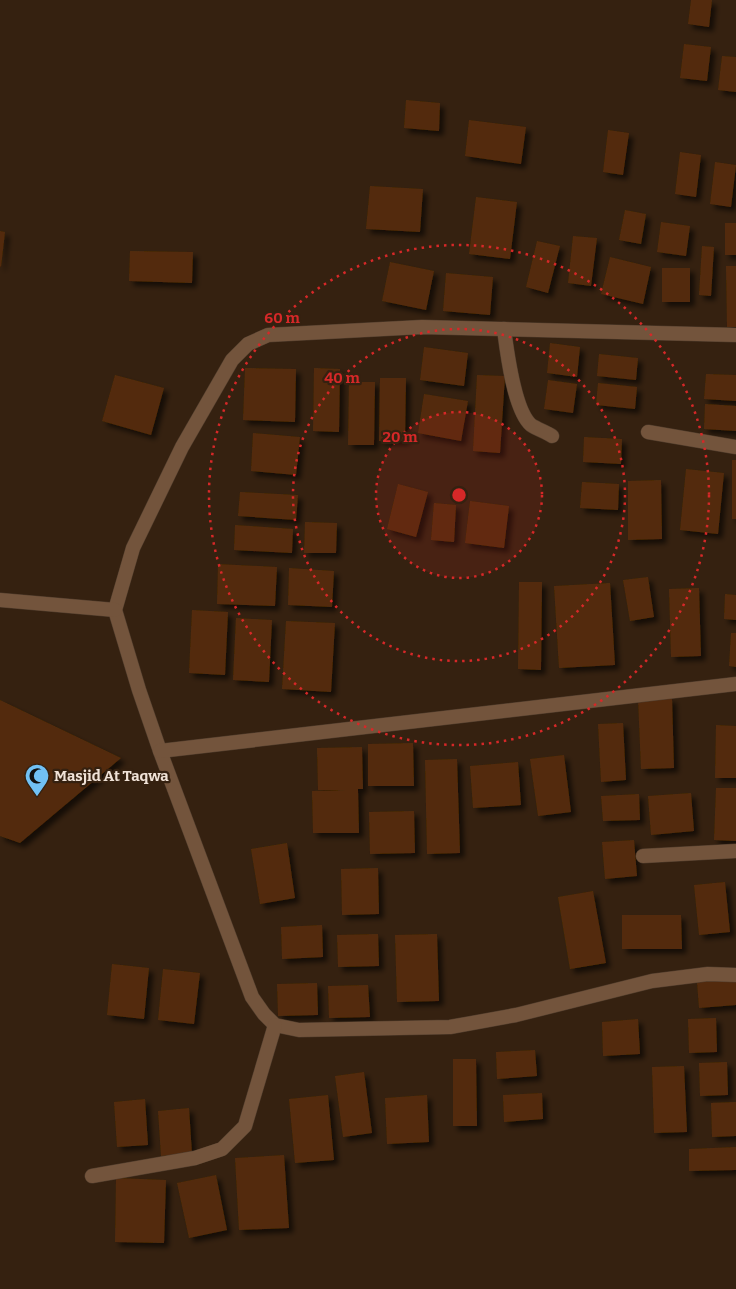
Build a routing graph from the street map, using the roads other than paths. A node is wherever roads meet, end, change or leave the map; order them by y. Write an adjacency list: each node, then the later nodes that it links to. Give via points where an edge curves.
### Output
1 (504, 329): 2 (street); 4 (street, via 520,407 531,424); 7 (street, via 422,327 268,335 248,344 232,360 182,447 133,548)
2 (736, 335)
3 (648, 432): 5 (street)
4 (552, 436)
5 (736, 447)
6 (0, 600): 7 (street)
7 (115, 610): 9 (street)
8 (736, 684): 9 (street)
9 (160, 751): 13 (street, via 252,997)
10 (736, 851): 11 (street)
11 (644, 856)
12 (736, 975): 13 (street, via 708,974 652,981 516,1015 450,1027 299,1030)
13 (276, 1025): 14 (street, via 245,1126 222,1149 195,1158)
14 (92, 1176)

